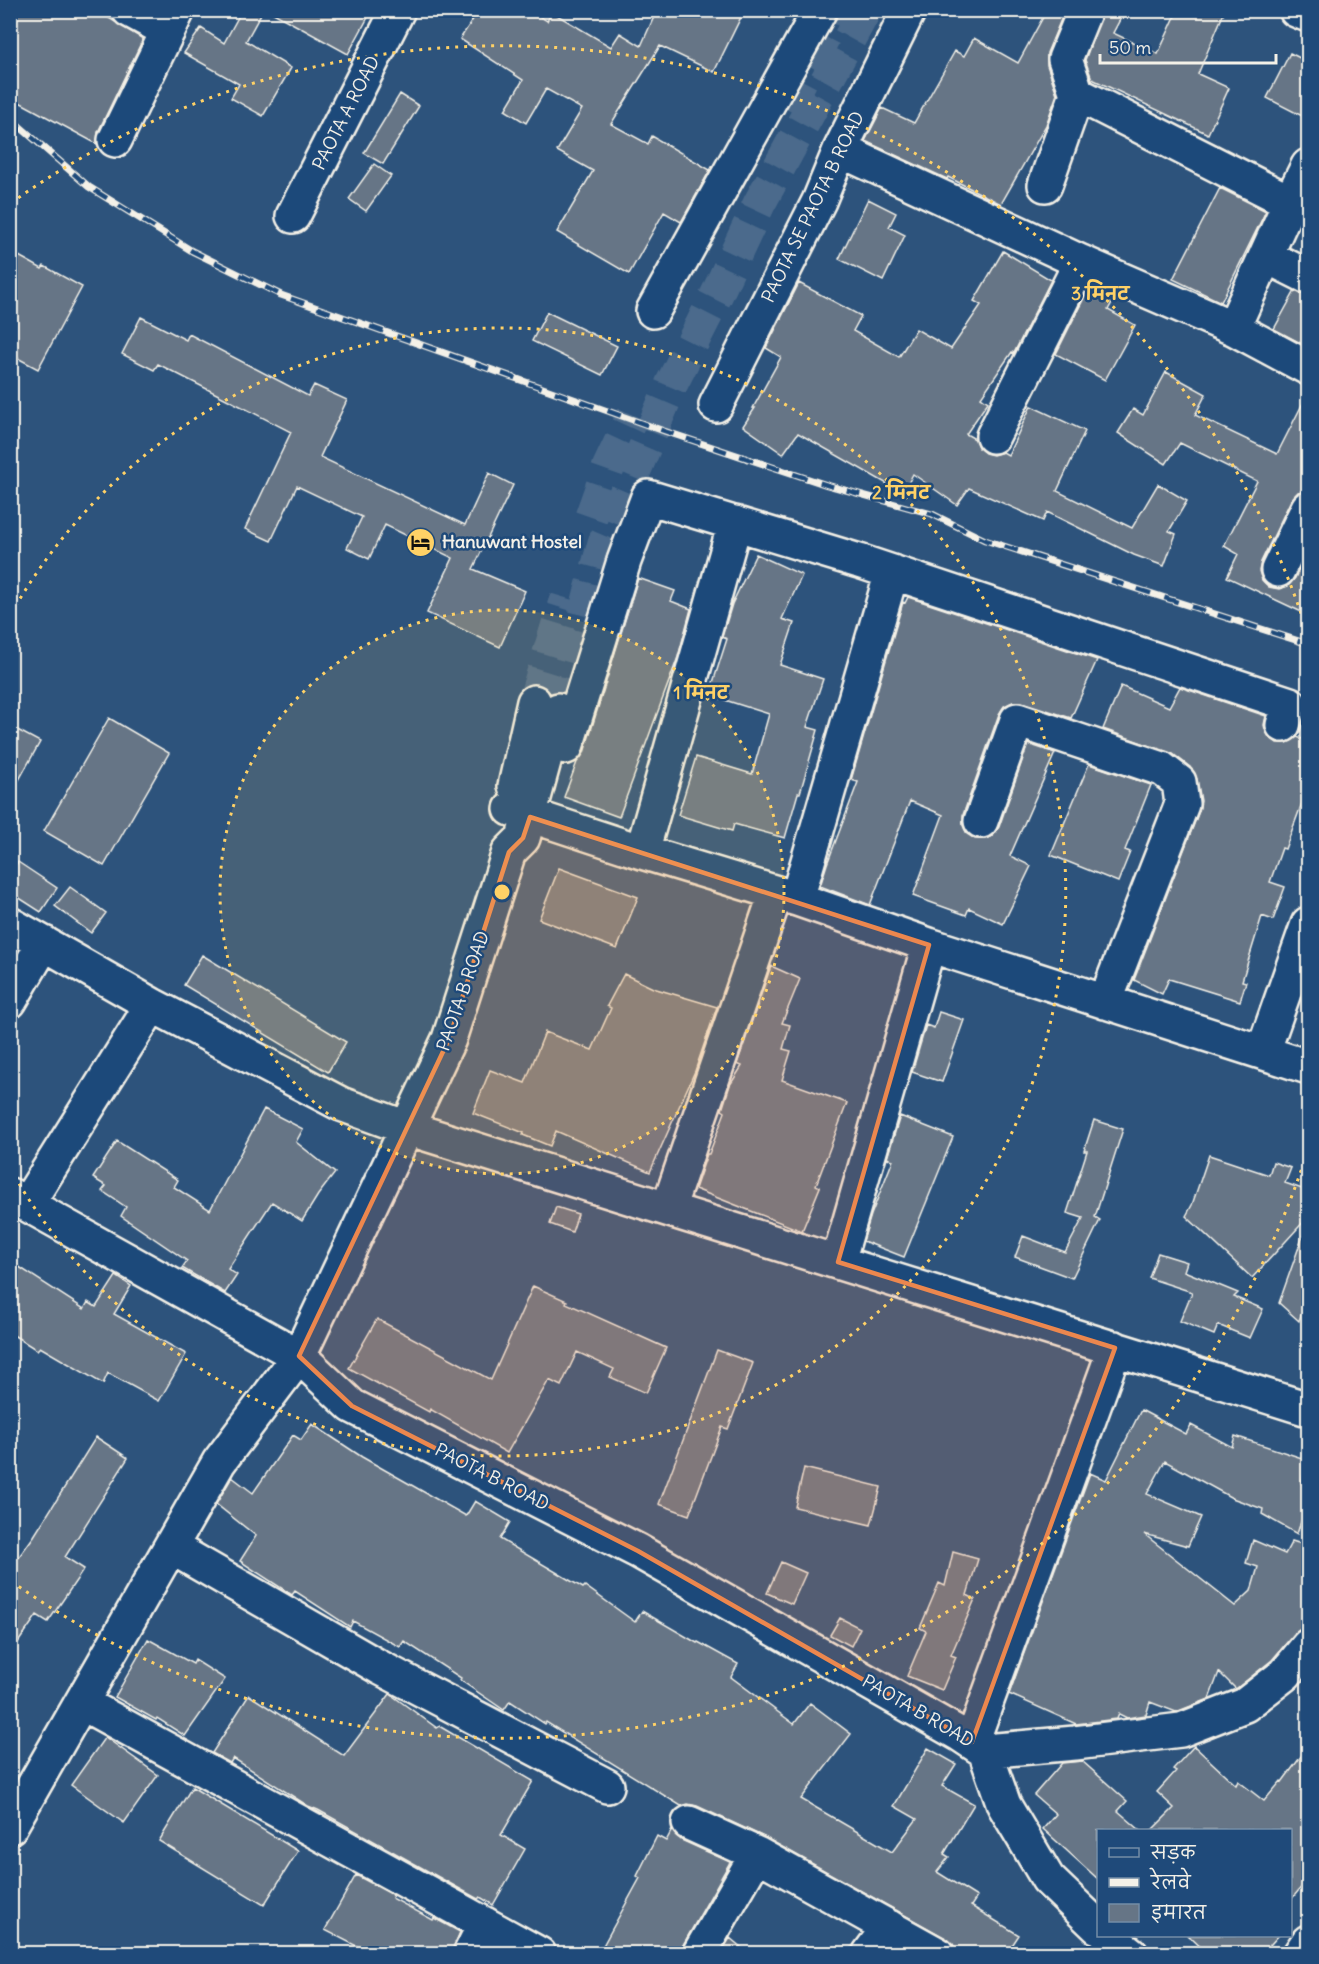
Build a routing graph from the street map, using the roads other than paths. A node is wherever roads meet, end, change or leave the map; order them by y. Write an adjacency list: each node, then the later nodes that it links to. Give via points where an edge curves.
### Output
1 (129, 10): 8 (street)
2 (398, 10): 15 (street, PAOTA A ROAD)
3 (820, 10): 19 (street)
4 (909, 10): 11 (street, PAOTA SE PAOTA B ROAD)
5 (1086, 10): 9 (street, via 1065,59)
6 (1296, 10): 7 (street)
7 (1308, 15)
8 (173, 21): 10 (street)
9 (1077, 94): 13 (street); 14 (street)
10 (115, 140)
11 (840, 150): 17 (street); 22 (street, PAOTA SE PAOTA B ROAD, via 819,201)
12 (1308, 166): 14 (street)
13 (1045, 184)
14 (1290, 202): 16 (street)
15 (293, 216)
16 (1266, 256): 18 (street); 20 (street)
17 (1081, 262): 20 (street); 23 (street)
18 (1308, 277)
19 (653, 310)
20 (1233, 328): 21 (street)
21 (1308, 368)
22 (716, 405)
23 (993, 436)
24 (1308, 508): 26 (street)
25 (735, 523): 27 (street); 30 (street, via 648,497); 32 (street)
26 (1278, 570)
27 (892, 572): 29 (street, via 1290,704); 33 (street)
28 (546, 706): 30 (street, PAOTA B ROAD)
29 (1283, 725)
30 (528, 816): 32 (street); 43 (street, PAOTA B ROAD, via 523,838 509,852 449,1039)
31 (981, 821): 39 (street, via 1017,720 1162,769 1179,782 1182,804)
32 (642, 852): 33 (street)
33 (786, 896): 37 (street); 45 (street)
34 (10, 924): 36 (street)
35 (1308, 924): 41 (street)
36 (44, 943): 38 (street); 40 (street)
37 (929, 945): 39 (street); 46 (street)
38 (10, 1001)
39 (1105, 1002): 41 (street)
40 (152, 1005): 43 (street, via 341,1104); 44 (street)
41 (1263, 1052): 42 (street)
42 (1308, 1067)
43 (407, 1128): 45 (street); 48 (street, PAOTA B ROAD)
44 (19, 1200): 48 (street)
45 (668, 1209): 46 (street)
46 (838, 1262): 47 (street)
47 (1115, 1348): 49 (street); 53 (street)
48 (299, 1356): 50 (street, via 219,1462); 53 (street, PAOTA B ROAD, via 352,1406 638,1551)
49 (1308, 1409)
50 (171, 1547): 52 (street); 54 (street, via 379,1667)
51 (1308, 1646): 53 (street, via 1285,1674 1245,1706 1181,1730 1075,1743)
52 (82, 1703): 56 (street); 58 (street)
53 (978, 1746): 60 (street, PAOTA B ROAD, via 1004,1805 1048,1879)
54 (607, 1785)
55 (689, 1823): 57 (street)
56 (10, 1827)
57 (757, 1854): 59 (street); 64 (street)
58 (485, 1924): 62 (street); 63 (street)
59 (889, 1927): 65 (street); 66 (street)
60 (1097, 1929)
61 (1308, 1942): 67 (street)
62 (470, 1953)
63 (539, 1953)
64 (699, 1953)
65 (869, 1953)
66 (937, 1953)
67 (1299, 1953)

